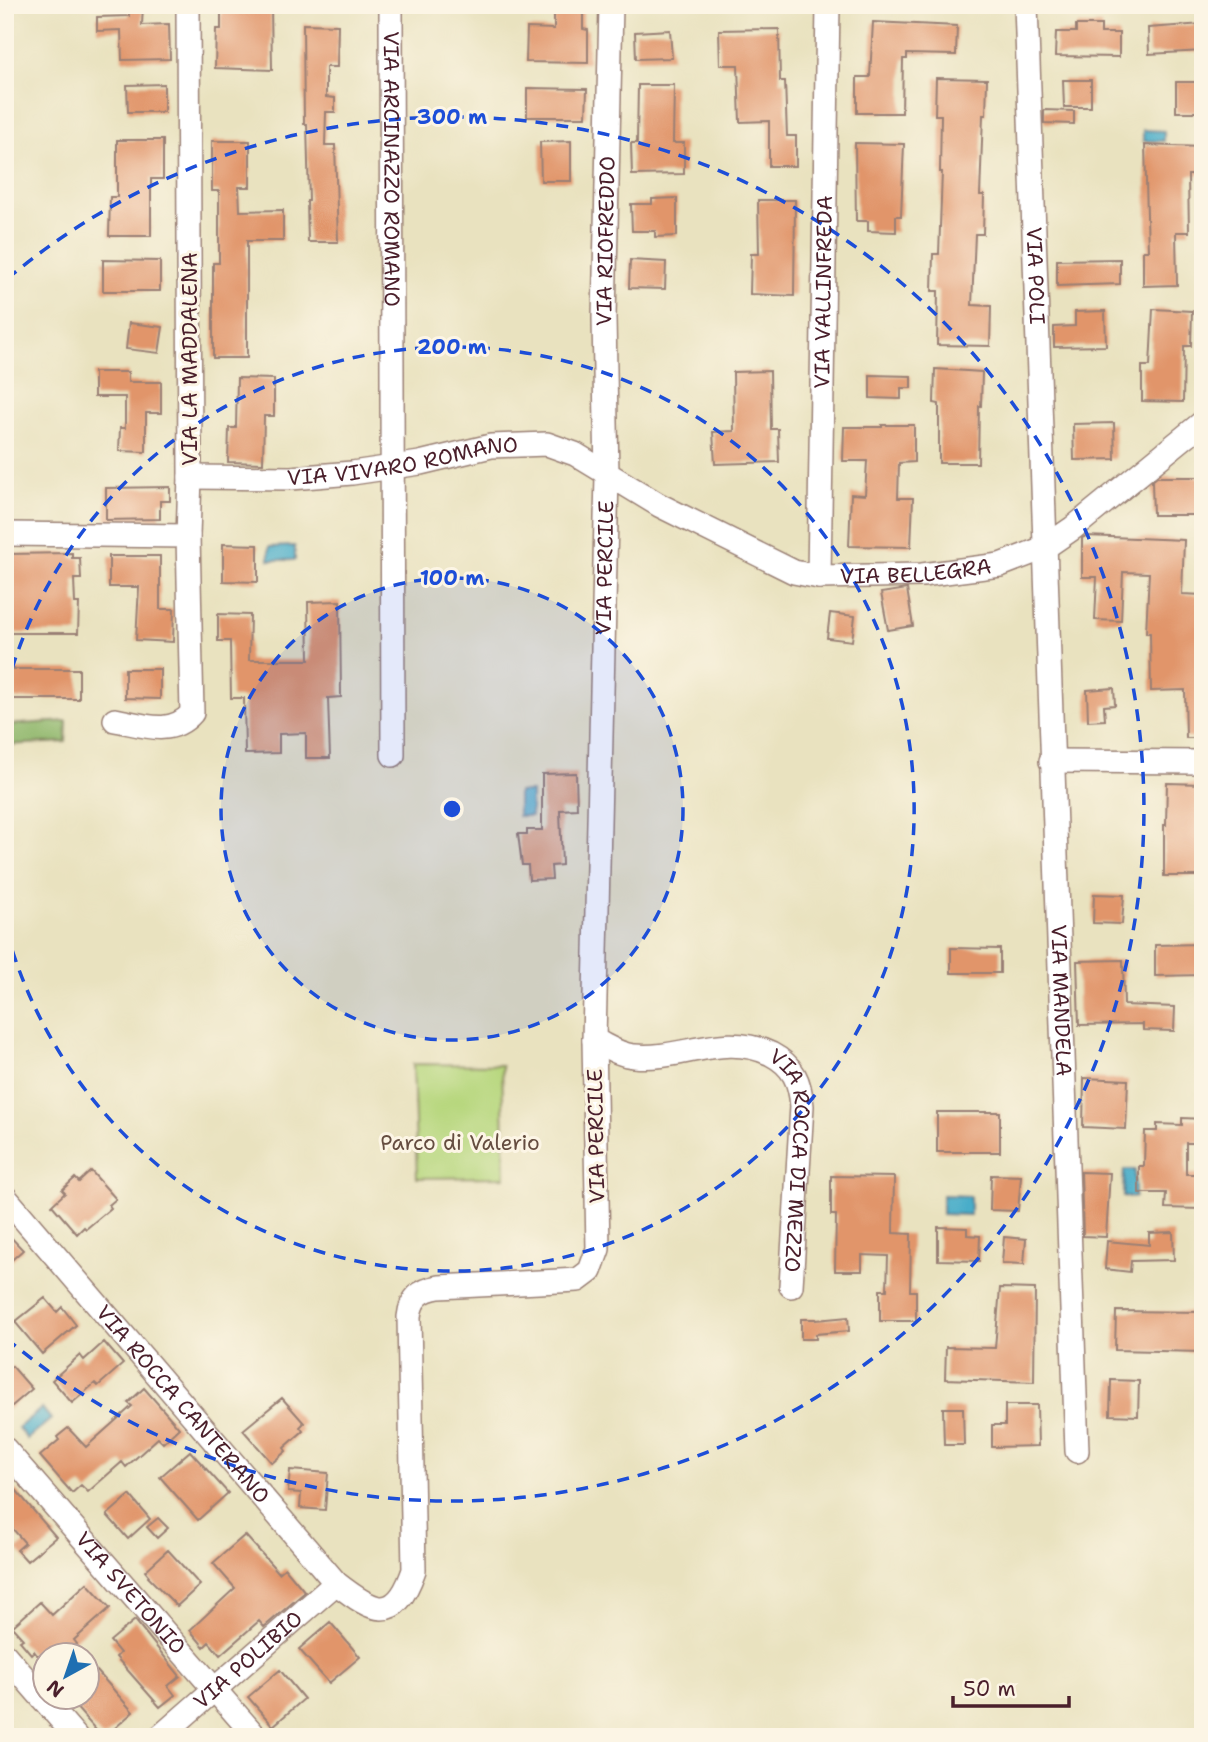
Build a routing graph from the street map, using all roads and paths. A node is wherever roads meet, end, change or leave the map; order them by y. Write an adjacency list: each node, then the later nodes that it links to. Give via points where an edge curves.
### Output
1 (188, 5): 9 (street, VIA LA MADDALENA)
2 (391, 5): 7 (street, VIA ARCINAZZO ROMANO)
3 (611, 5): 8 (street, VIA RIOFREDDO, via 604,318)
4 (828, 5): 13 (street, VIA VALLINFREDA)
5 (1026, 5): 12 (street, VIA POLI)
6 (1203, 422): 12 (street, VIA BELLEGRA)
7 (394, 468): 8 (street, VIA VIVARO ROMANO, via 481,447 537,443 568,451); 9 (street, VIA VIVARO ROMANO, via 291,478); 15 (street, VIA ARCINAZZO ROMANO)
8 (607, 475): 13 (street, VIA BELLEGRA, via 778,566); 18 (street, VIA PERCILE)
9 (190, 477): 11 (street, VIA LA MADDALENA)
10 (5, 534): 11 (street)
11 (188, 536): 14 (street, VIA LA MADDALENA, via 192,713 172,728)
12 (1044, 548): 13 (street, VIA BELLEGRA, via 1000,565 950,573); 16 (street, VIA MANDELA)
13 (819, 577)
14 (115, 720)
15 (393, 755)
16 (1051, 761): 17 (street); 22 (street, VIA MANDELA)
17 (1203, 762)
18 (594, 1040): 20 (street, VIA ROCCA DI MEZZO, via 634,1056 742,1045 764,1051 790,1067 799,1084 802,1106); 24 (street, VIA PERCILE, via 596,1258 590,1271 578,1280 439,1287 423,1291 413,1300 409,1318 414,1570 398,1601 385,1608)
19 (5, 1197): 23 (street, VIA ROCCA CANTERANO)
20 (791, 1286)
21 (5, 1449): 26 (street, VIA SVETONIO)
22 (1077, 1451)
23 (336, 1583): 24 (street, VIA ROCCA CANTERANO); 26 (street, VIA POLIBIO)
24 (367, 1606)
25 (5, 1655): 27 (street)
26 (215, 1690): 28 (street, VIA POLIBIO); 29 (street, VIA SVETONIO)
27 (76, 1737)
28 (160, 1737)
29 (257, 1737)

